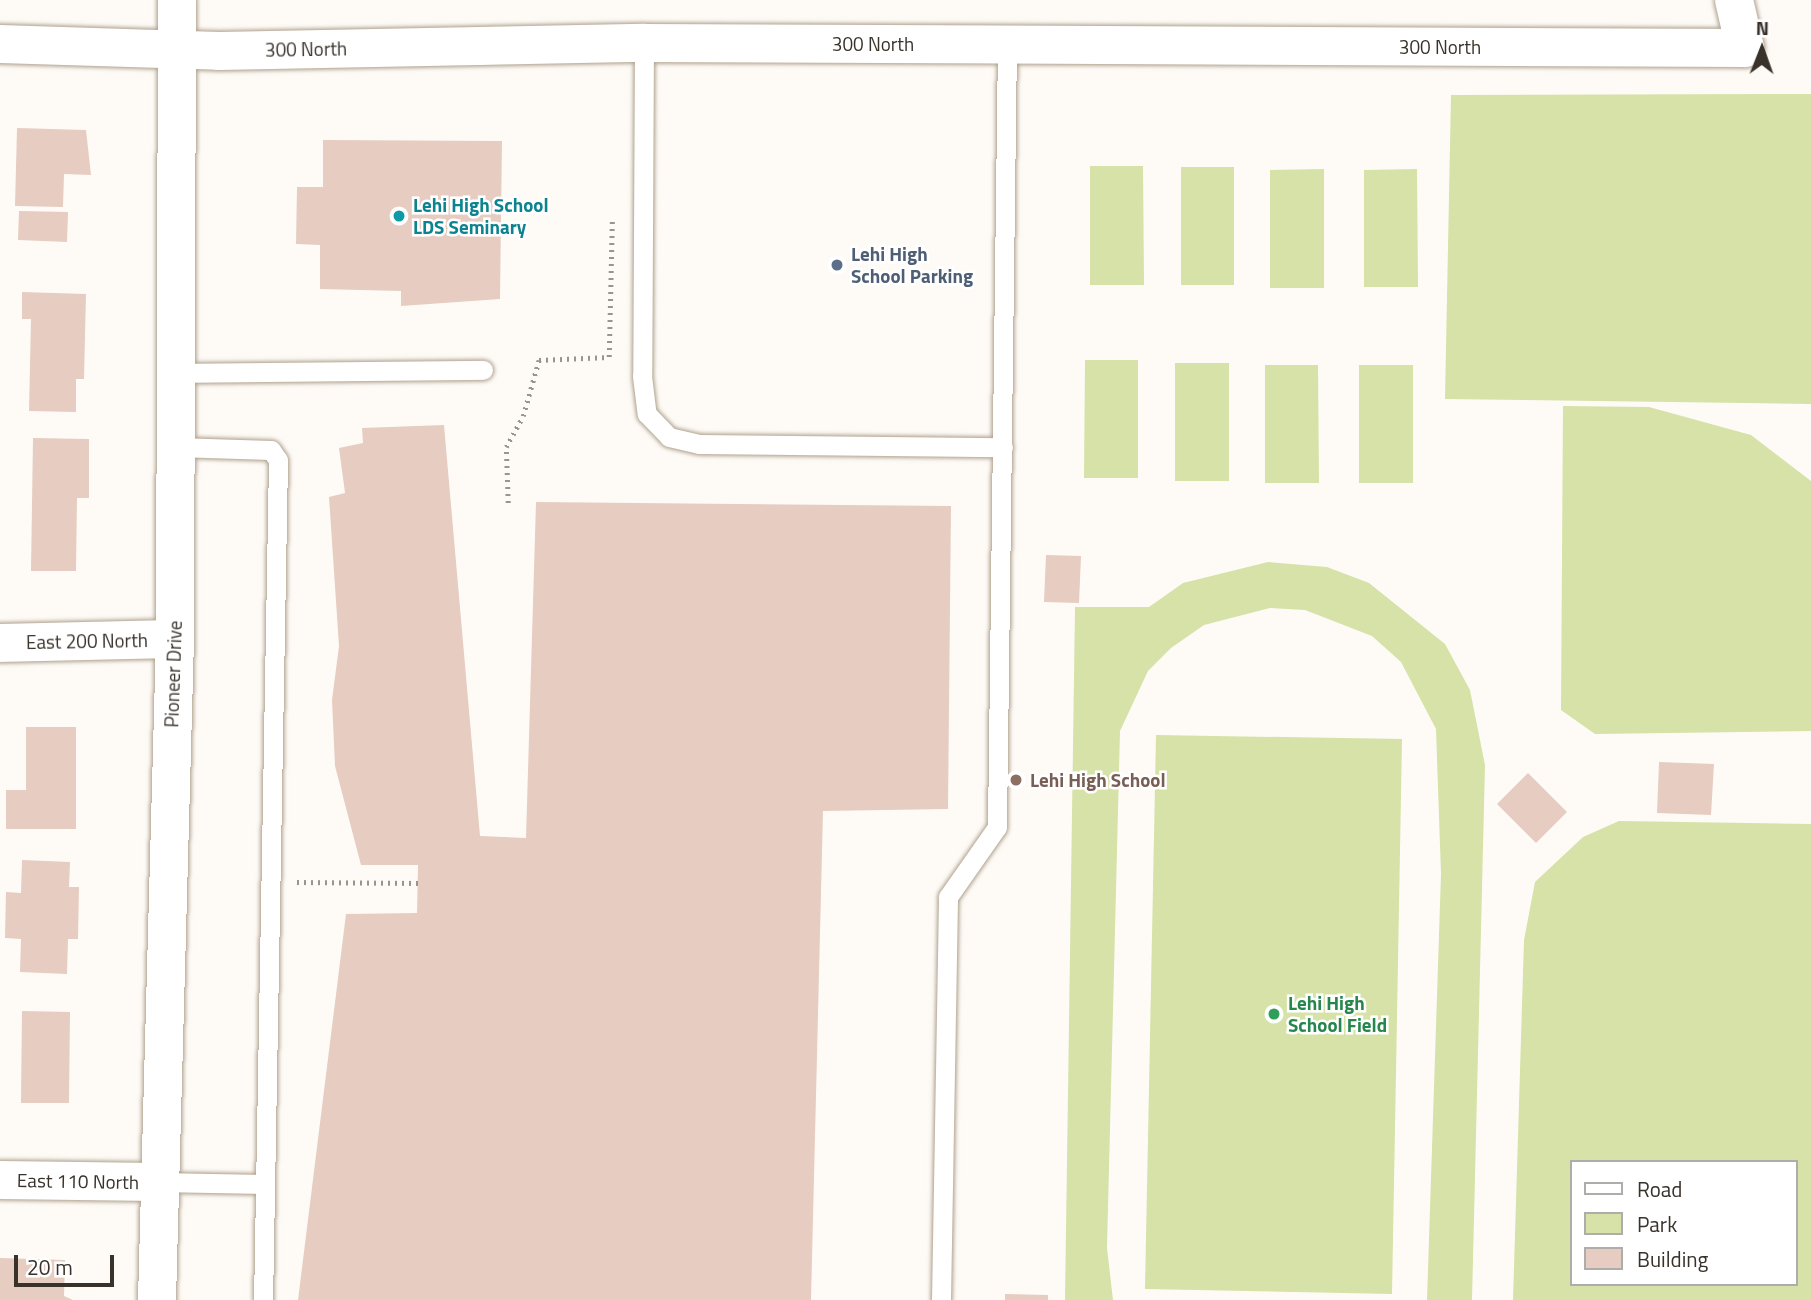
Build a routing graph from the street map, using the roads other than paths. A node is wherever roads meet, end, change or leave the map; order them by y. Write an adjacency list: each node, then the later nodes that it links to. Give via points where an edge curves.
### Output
1 (177, 0): 6 (street, Pioneer Drive)
2 (1734, 0): 5 (street, 300 North, via 1745,48)
3 (644, 43): 5 (street, 300 North); 6 (street, 300 North); 10 (lane, via 642,376 647,414 669,437 699,444)
4 (0, 44): 6 (street, 300 North)
5 (1007, 45): 10 (lane)
6 (178, 48): 8 (street, Pioneer Drive)
7 (483, 370): 8 (lane)
8 (177, 373): 9 (street, Pioneer Drive)
9 (176, 447): 11 (street, Pioneer Drive); 15 (lane, via 271,450 278,460)
10 (1003, 447): 18 (lane, via 997,827 948,897)
11 (175, 639): 12 (street, East 200 North); 14 (street, Pioneer Drive)
12 (0, 643)
13 (0, 1180): 14 (street, East 110 North)
14 (157, 1182): 15 (lane); 16 (street, Pioneer Drive)
15 (265, 1184): 17 (lane)
16 (158, 1300)
17 (263, 1300)
18 (941, 1300)

